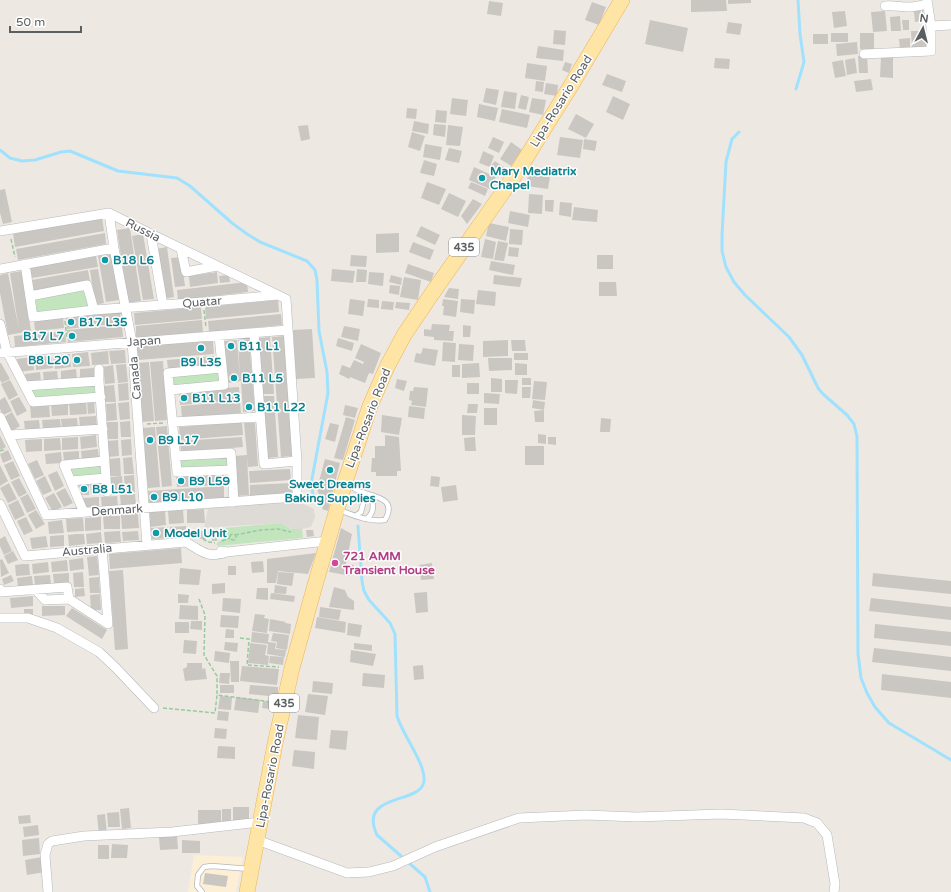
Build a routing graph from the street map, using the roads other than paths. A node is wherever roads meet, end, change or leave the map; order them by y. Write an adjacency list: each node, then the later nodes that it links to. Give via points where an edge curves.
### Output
1 (622, 0): 43 (main road, Lipa-Rosario Road / 435, via 519,169 404,335 370,406)
2 (928, 2): 3 (street, via 916,7); 5 (street)
3 (885, 6)
4 (951, 24): 5 (street)
5 (932, 26): 6 (street, via 931,51)
6 (864, 54)
7 (109, 213): 8 (street); 9 (street, Russia); 10 (street, Canada)
8 (5, 230)
9 (151, 234): 11 (street, Russia); 17 (street)
10 (114, 248): 12 (street); 18 (street, Canada)
11 (181, 249): 13 (street, Russia); 13 (street, via 186,272)
12 (20, 265): 14 (street); 16 (street)
13 (217, 266): 15 (street, Russia)
14 (0, 269)
15 (278, 295): 17 (street, Quatar); 21 (street, via 286,299)
16 (30, 296): 19 (street, Quatar, via 33,317); 19 (street, via 87,285)
17 (162, 305): 18 (street, Quatar)
18 (125, 307): 19 (street, Quatar); 24 (street, Canada)
19 (94, 310)
20 (0, 324): 25 (street)
21 (288, 330): 22 (street, Japan); 39 (street)
22 (254, 333): 23 (street, Japan); 33 (street)
23 (219, 336): 24 (street, Japan); 26 (street)
24 (132, 342): 25 (street, Japan); 49 (street, Canada)
25 (3, 353): 29 (street)
26 (222, 368): 30 (street, via 224,385); 30 (street, via 168,373)
27 (99, 369): 28 (street)
28 (99, 381): 29 (street); 31 (street)
29 (25, 386): 31 (street, via 33,402)
30 (170, 390): 34 (street)
31 (101, 397): 35 (street)
32 (0, 417): 36 (street, Denmark)
33 (259, 417): 34 (street); 39 (street, via 264,464)
34 (173, 422): 37 (street)
35 (103, 429): 36 (street); 38 (street)
36 (9, 435): 50 (street, Denmark, via 46,515)
37 (176, 456): 40 (street, via 177,472); 40 (street, via 231,453)
38 (105, 461): 41 (street); 42 (street, via 64,466)
39 (297, 462): 47 (street, Denmark, via 297,497)
40 (232, 470): 47 (street)
41 (106, 478): 42 (street); 44 (street)
42 (71, 481): 50 (street)
43 (345, 482): 45 (lane); 51 (main road, Lipa-Rosario Road / 435)
44 (108, 492)
45 (363, 492): 46 (lane); 52 (lane, via 361,512)
46 (372, 495): 53 (lane, via 372,511); 53 (lane, via 384,499 388,505 388,515 385,520)
47 (234, 502): 49 (street, Denmark)
48 (1, 507): 56 (street, Australia, via 25,556)
49 (144, 509): 50 (street, Denmark); 55 (street, Canada)
50 (84, 513)
51 (336, 513): 52 (lane); 54 (main road, Lipa-Rosario Road / 435)
52 (355, 516): 53 (lane)
53 (366, 519)
54 (328, 541): 55 (street, Australia, via 214,555 208,555 186,542); 60 (main road, Lipa-Rosario Road / 435, via 292,668)
55 (147, 545): 56 (street, Australia)
56 (102, 548): 57 (street, via 108,624 69,599 45,600 36,590 2,592)
57 (0, 589)
58 (0, 618): 59 (street, via 28,618 58,628 99,652)
59 (154, 708)
60 (261, 822): 61 (main road, Lipa-Rosario Road / 435); 63 (street, via 172,832 84,836 52,841 48,844 45,855)
61 (257, 840): 62 (main road, Lipa-Rosario Road / 435); 66 (street, via 347,873 369,872 393,866 435,847 519,818 721,814 804,818 817,823 827,835)
62 (252, 869): 64 (lane, via 204,867 198,875 197,886); 65 (main road, Lipa-Rosario Road / 435)
63 (48, 892)
64 (202, 892)
65 (247, 892)
66 (834, 892)

